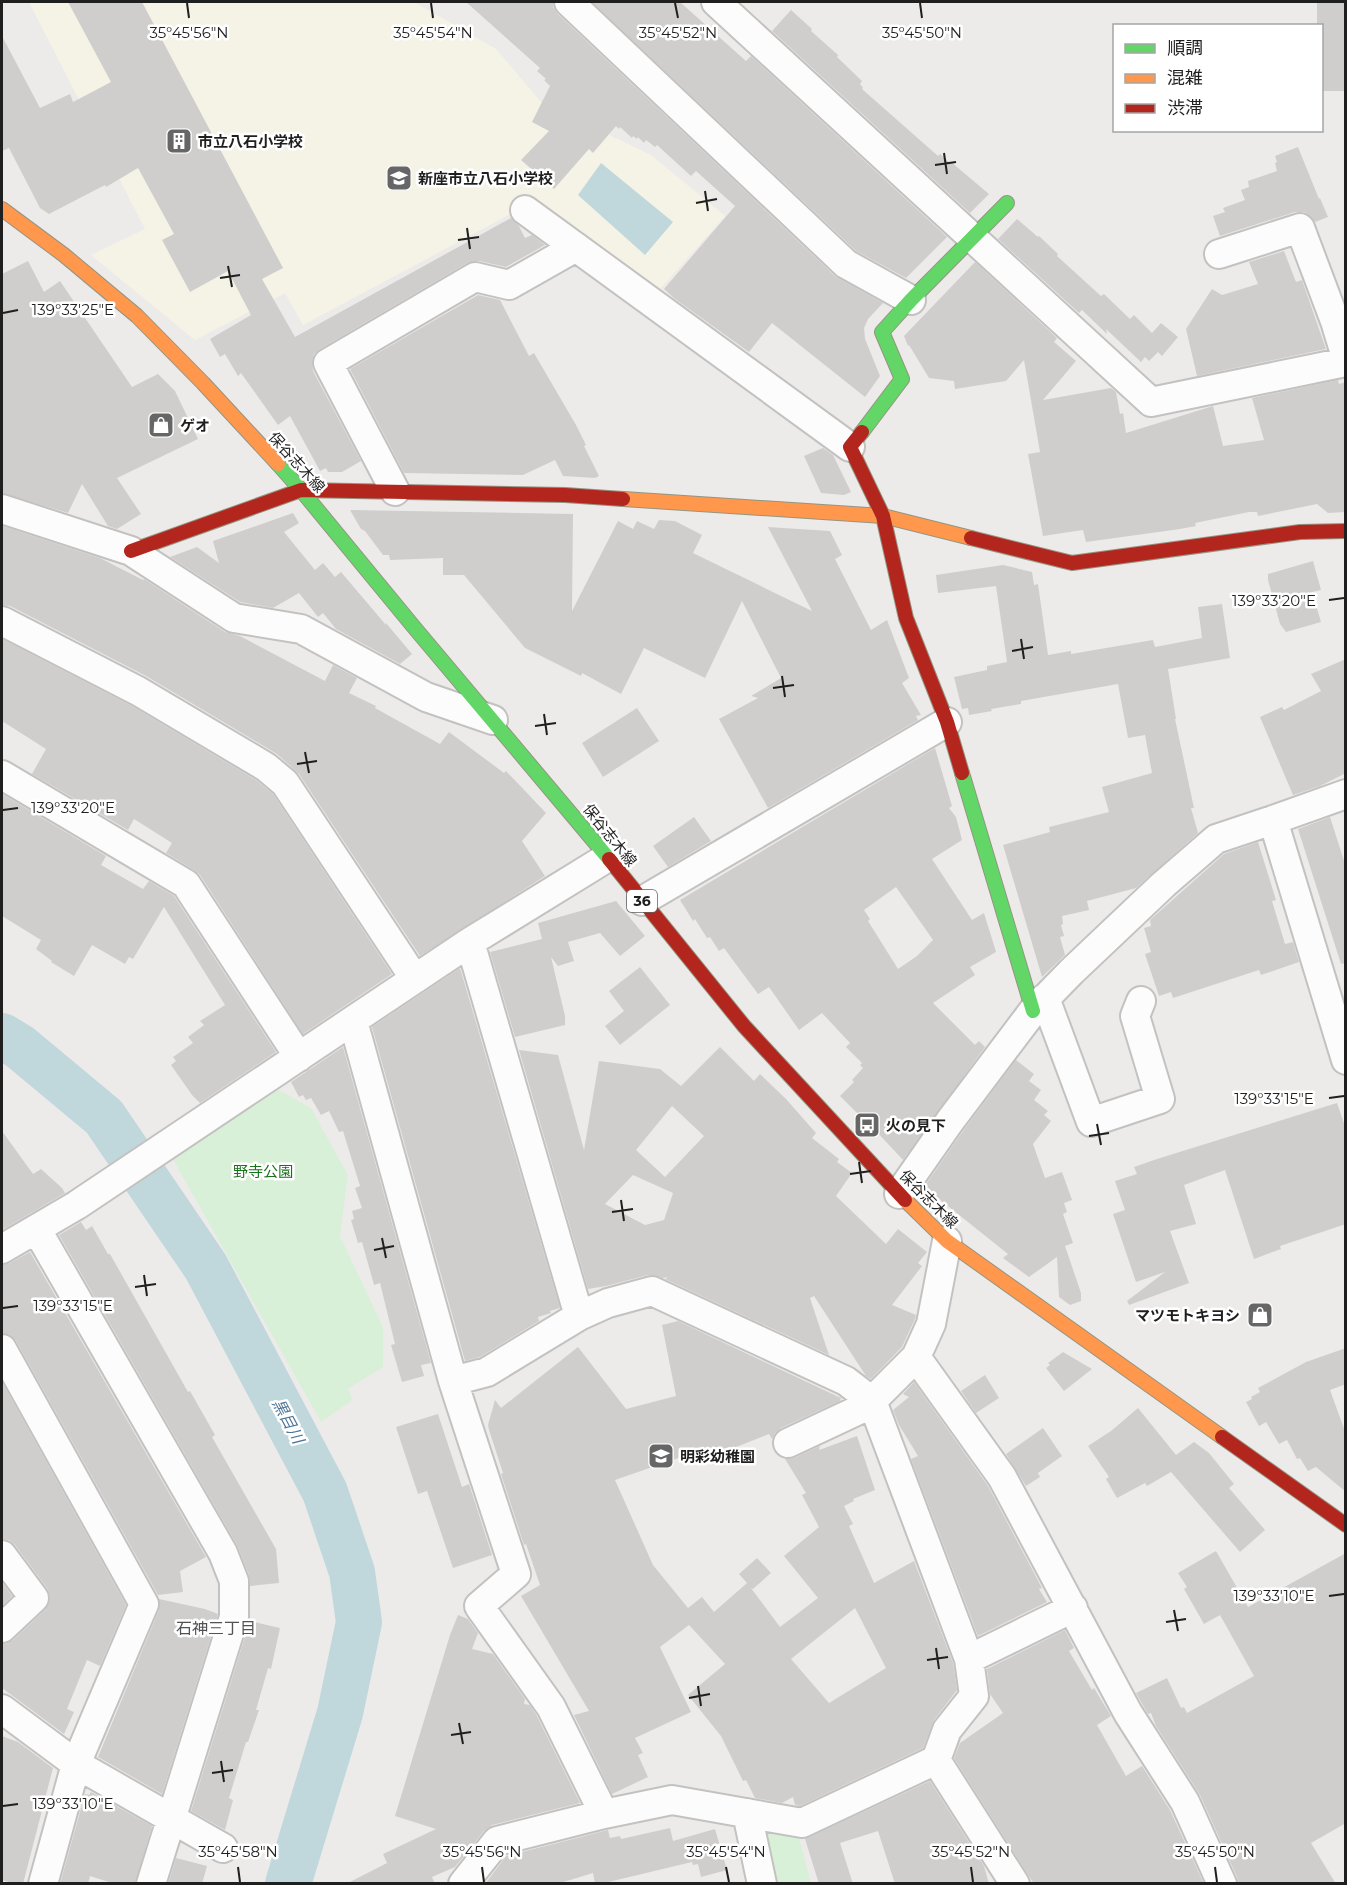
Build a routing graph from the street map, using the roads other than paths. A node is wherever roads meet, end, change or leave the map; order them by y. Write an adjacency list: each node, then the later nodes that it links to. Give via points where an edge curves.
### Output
1 (569, 2): 9 (street, via 846,264)
2 (716, 2): 6 (street)
3 (1007, 204): 6 (street)
4 (2, 209): 13 (street, 保谷志木線 / 36, via 137,316)
5 (525, 210): 7 (street)
6 (972, 238): 9 (street); 11 (street, via 1150,402)
7 (576, 247): 12 (street); 14 (street, via 509,285 475,277 328,363)
8 (1219, 255): 10 (street, via 1300,228)
9 (911, 300): 12 (street, via 882,332 902,379)
10 (1346, 357)
11 (1346, 362)
12 (850, 447): 16 (street)
13 (301, 489): 14 (street); 18 (street); 20 (street, 保谷志木線 / 36)
14 (395, 491): 16 (street, via 565,495)
15 (2, 509): 18 (street)
16 (883, 516): 17 (street, via 1072,563 1300,532); 21 (street, via 906,618)
17 (1346, 531)
18 (131, 550): 20 (street, via 234,618 301,629 426,697)
19 (2, 621): 28 (street, via 138,691 285,783)
20 (493, 720): 25 (street, 保谷志木線 / 36)
21 (946, 722): 26 (street); 30 (street)
22 (2, 775): 32 (street, via 186,884)
23 (1346, 794): 24 (street)
24 (1273, 820): 30 (street, via 1216,839); 33 (street)
25 (608, 857): 26 (street, 保谷志木線 / 36); 27 (street)
26 (642, 901): 34 (street, 保谷志木線 / 36, via 744,1026)
27 (470, 942): 28 (street); 38 (street)
28 (415, 979): 31 (street)
29 (1141, 1001): 30 (street, via 1135,1016 1160,1100 1091,1122)
30 (1039, 1004): 34 (street)
31 (353, 1021): 32 (street); 41 (street)
32 (298, 1057): 35 (street)
33 (1346, 1060)
34 (899, 1194): 36 (street, 保谷志木線 / 36)
35 (37, 1230): 37 (street); 54 (street, via 223,1553 234,1581 234,1617)
36 (947, 1241): 40 (street, via 931,1324); 44 (street, 保谷志木線 / 36)
37 (2, 1249)
38 (579, 1316): 41 (street, via 488,1372); 42 (street, via 608,1303 652,1292 846,1381)
39 (2, 1349): 51 (street, via 144,1604)
40 (916, 1357): 42 (street); 46 (street, via 1002,1477)
41 (453, 1381): 53 (street, via 516,1574 479,1606 551,1707)
42 (872, 1401): 43 (street); 48 (street)
43 (788, 1443)
44 (1346, 1525)
45 (2, 1555): 47 (street, via 34,1598)
46 (1073, 1608): 48 (street); 61 (street, via 1128,1713 1185,1802)
47 (2, 1629)
48 (969, 1659): 50 (street, via 974,1696 947,1730)
49 (2, 1709): 51 (street)
50 (936, 1760): 52 (street, via 802,1823); 60 (street)
51 (76, 1764): 54 (street); 56 (street)
52 (747, 1813): 53 (street, via 672,1800); 59 (street)
53 (604, 1814): 58 (street, via 497,1841)
54 (171, 1819): 55 (street); 57 (street)
55 (223, 1848)
56 (43, 1884)
57 (151, 1884)
58 (463, 1884)
59 (762, 1884)
60 (1015, 1884)
61 (1222, 1884)

